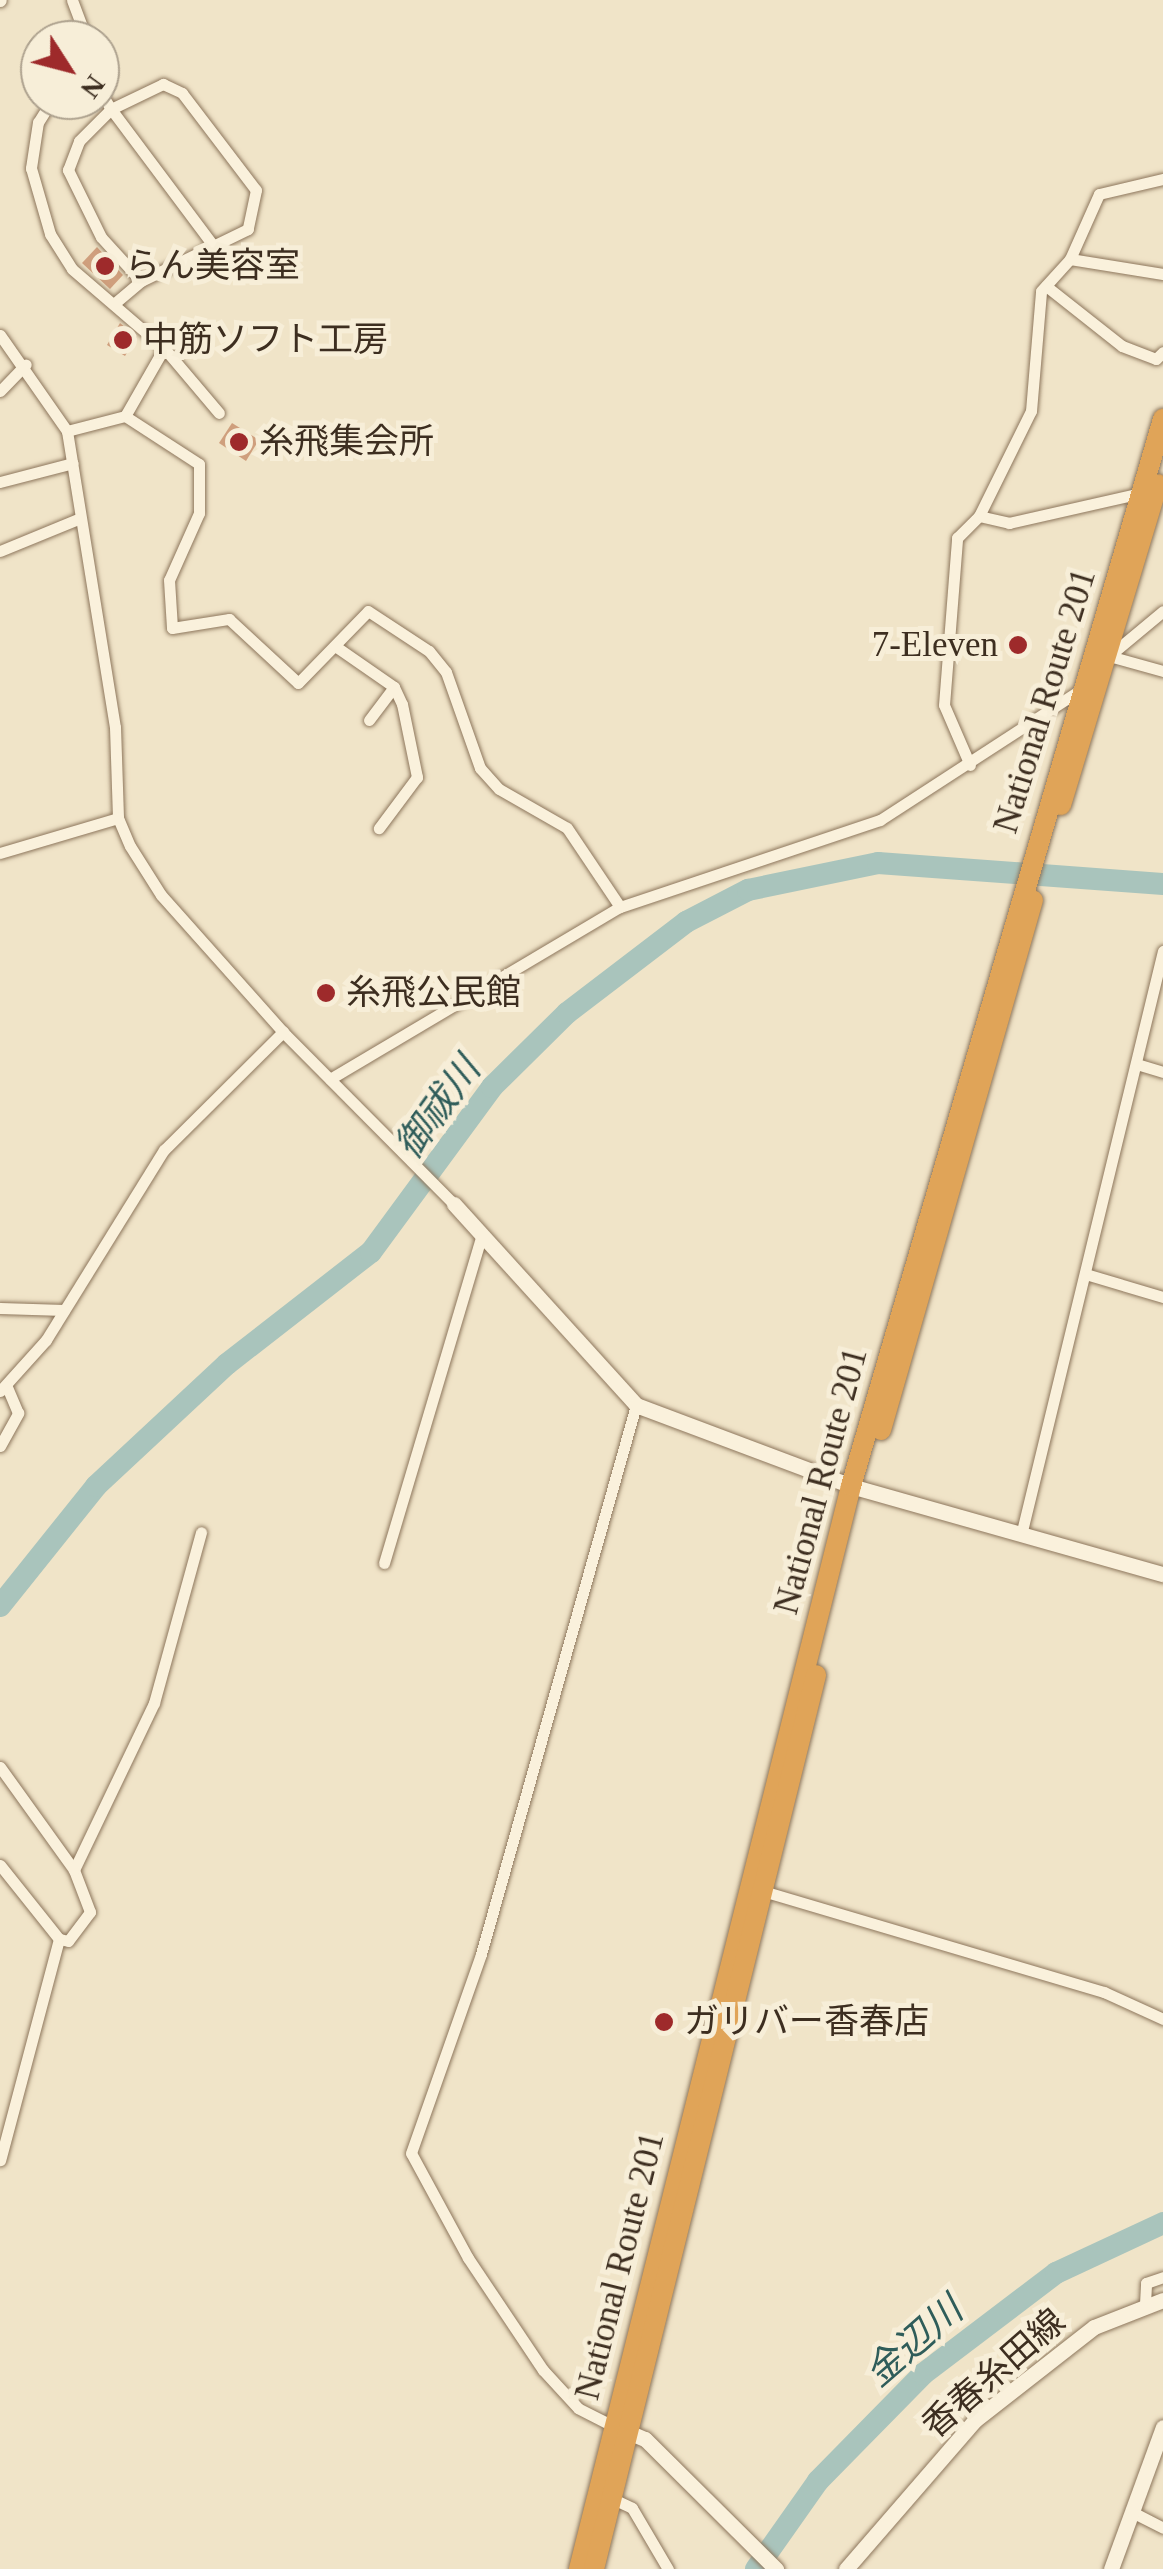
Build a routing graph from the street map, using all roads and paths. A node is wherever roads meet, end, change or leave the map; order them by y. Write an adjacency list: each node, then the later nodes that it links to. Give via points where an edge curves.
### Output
1 (120, 105): 6 (street, via 163,84 182,93 256,190 248,230)
2 (39, 120): 11 (street, via 31,168 50,234 72,269)
3 (101, 120): 9 (street, via 80,142 68,170 101,236)
4 (120, 120): 6 (street)
5 (1163, 178): 7 (street, via 1099,194)
6 (212, 244): 9 (street)
7 (1070, 259): 8 (street); 10 (street)
8 (1163, 274)
9 (141, 281): 11 (street)
10 (1046, 286): 14 (street, via 1122,346 1156,359); 25 (street, via 1036,304 1031,412)
11 (117, 301): 13 (street)
12 (0, 336): 15 (street)
13 (164, 348): 17 (street); 18 (street)
14 (1163, 352)
15 (26, 364): 16 (street); 20 (street)
16 (0, 391)
17 (219, 413)
18 (125, 416): 20 (street); 29 (street, via 200,464 199,513 168,580 172,628 229,620 298,683)
19 (1163, 420): 24 (highway, National Route 201)
20 (67, 431): 21 (street)
21 (73, 463): 23 (street); 26 (street)
22 (1163, 468): 30 (highway, National Route 201)
23 (0, 482)
24 (1141, 493): 25 (street, via 1009,523); 33 (highway, National Route 201)
25 (979, 516): 35 (street, via 951,555 944,705)
26 (78, 519): 27 (street); 36 (street, via 115,727)
27 (0, 552)
28 (1163, 611): 30 (street)
29 (335, 646): 32 (street); 40 (street, via 368,611 429,652 446,672 480,768 499,789 567,828)
30 (1110, 656): 31 (street); 38 (highway, National Route 201)
31 (1163, 671)
32 (394, 688): 34 (street); 37 (street, via 417,776)
33 (1084, 688): 35 (street); 38 (highway, National Route 201)
34 (369, 720)
35 (970, 765): 40 (street, via 846,835 686,879)
36 (118, 818): 39 (street); 42 (street, via 161,895)
37 (379, 828)
38 (1043, 840): 55 (highway, National Route 201)
39 (0, 853)
40 (620, 907): 45 (street)
41 (1163, 951): 43 (street)
42 (284, 1032): 45 (street); 51 (street, via 164,1150)
43 (1137, 1064): 44 (street); 48 (street)
44 (1163, 1072)
45 (330, 1078): 46 (street)
46 (454, 1204): 47 (street)
47 (481, 1237): 53 (street); 58 (street)
48 (1089, 1275): 49 (street); 56 (street)
49 (1163, 1297)
50 (0, 1308): 51 (street)
51 (64, 1310): 52 (street)
52 (4, 1389): 54 (street, via 18,1413)
53 (636, 1405): 55 (street); 71 (street, via 490,1922 411,2153 468,2258 544,2370 578,2408)
54 (0, 1446)
55 (858, 1487): 56 (street); 63 (highway, National Route 201); 71 (highway, National Route 201)
56 (1022, 1531): 59 (street)
57 (200, 1532): 62 (street, via 154,1703)
58 (384, 1564)
59 (1163, 1574)
60 (0, 1767): 62 (street)
61 (0, 1864): 64 (street)
62 (74, 1870): 64 (street, via 90,1912 68,1941)
63 (763, 1891): 65 (street, via 1104,1992); 71 (highway, National Route 201)
64 (59, 1940): 66 (street)
65 (1163, 2019)
66 (0, 2160)
67 (1163, 2277): 69 (street, via 1146,2283)
68 (1163, 2300): 69 (street, 香春糸田線)
69 (1145, 2304): 79 (street, 香春糸田線, via 1094,2327 976,2420)
70 (1163, 2427): 73 (street)
71 (621, 2429): 72 (highway, National Route 201); 75 (highway, National Route 201); 78 (street, via 646,2439)
72 (612, 2498): 76 (highway, National Route 201); 77 (street, via 632,2508)
73 (1136, 2514): 74 (street); 80 (street)
74 (1163, 2528)
75 (579, 2569)
76 (594, 2569)
77 (668, 2569)
78 (776, 2569)
79 (846, 2569)
80 (1110, 2569)

